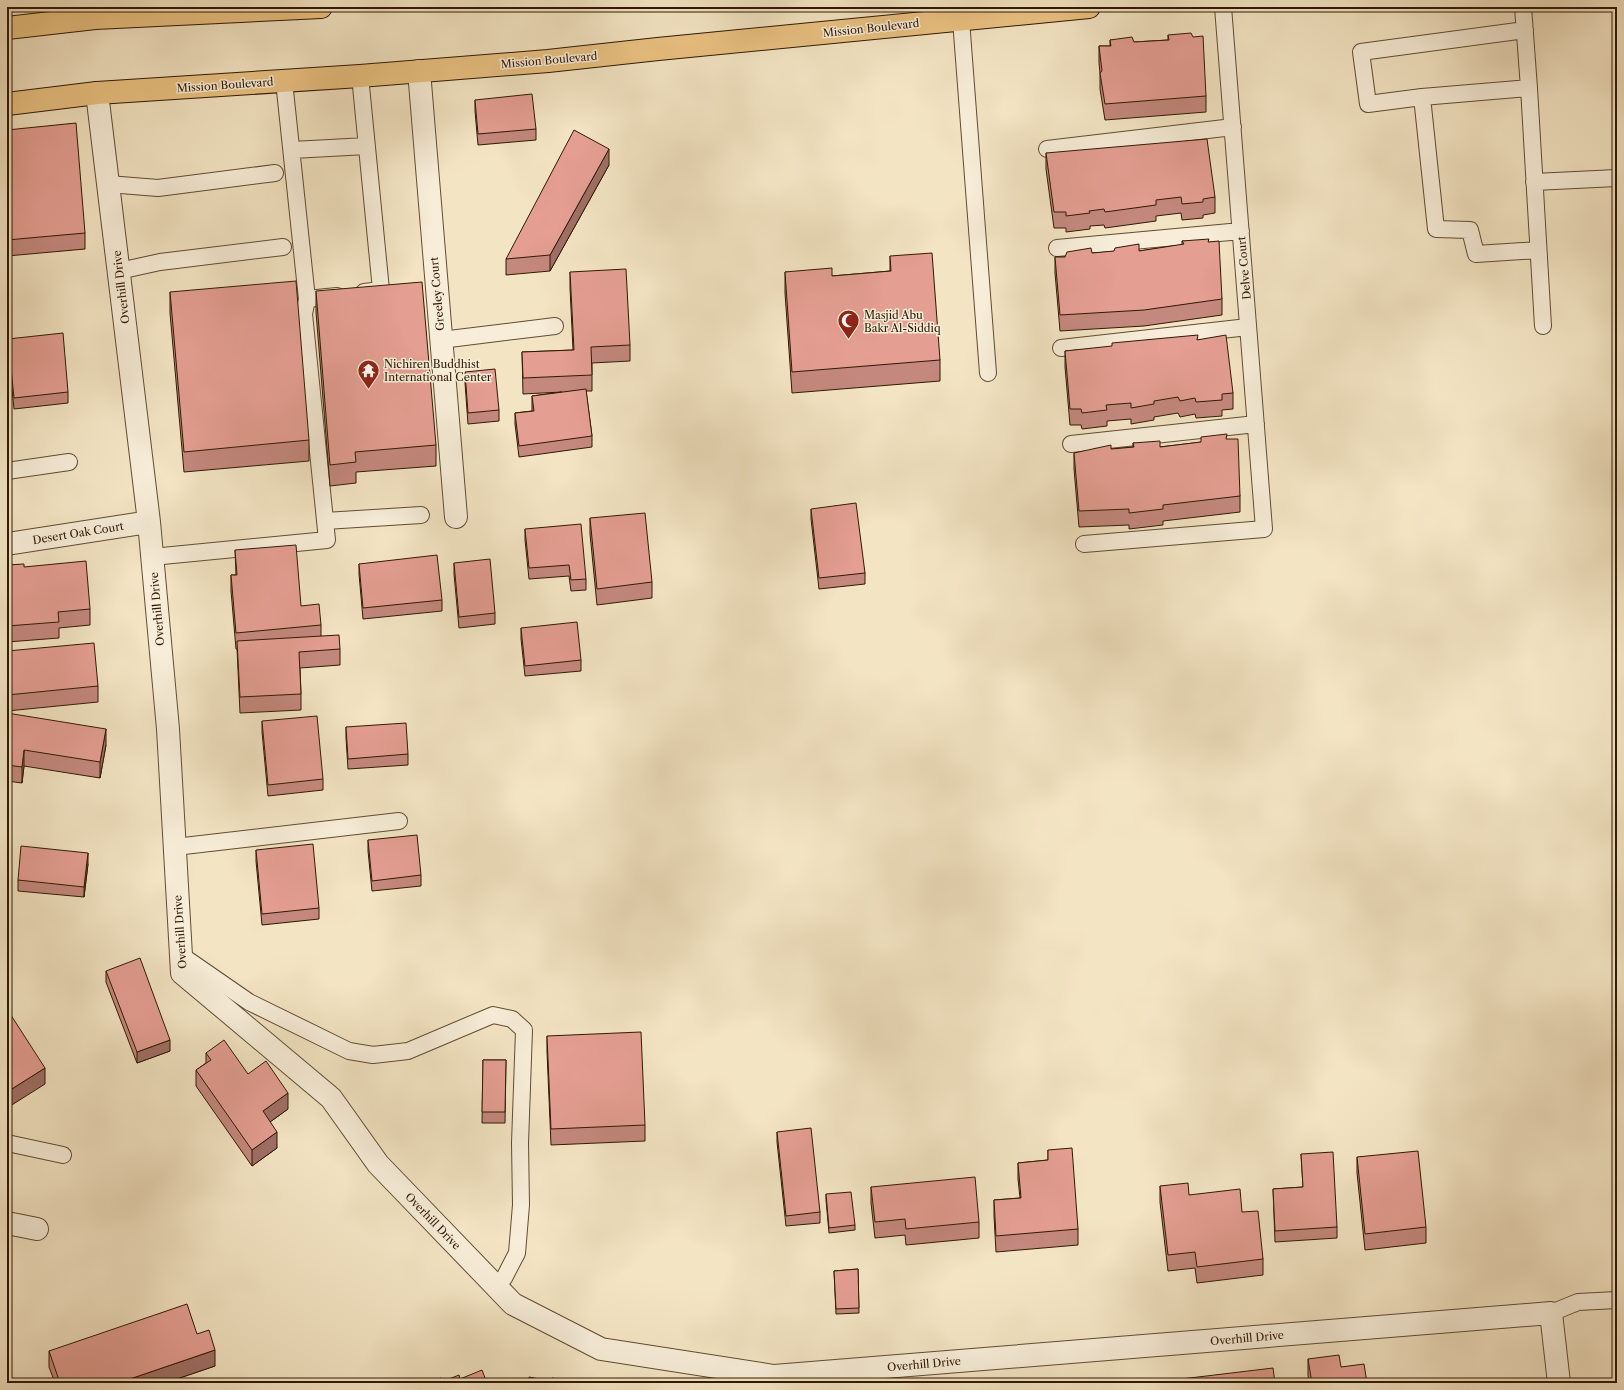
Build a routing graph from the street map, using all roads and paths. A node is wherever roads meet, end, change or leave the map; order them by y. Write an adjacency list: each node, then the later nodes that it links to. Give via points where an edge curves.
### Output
1 (321, 7): 5 (main road, via 95,18)
2 (1089, 7): 6 (main road, Mission Boulevard)
3 (1223, 7): 16 (lane, Delve Court)
4 (1523, 7): 8 (lane)
5 (60, 14): 7 (main road)
6 (961, 20): 9 (main road, Mission Boulevard, via 548,61); 35 (lane)
7 (7, 28)
8 (1525, 30): 12 (lane); 14 (lane, via 1361,52 1368,104)
9 (419, 71): 10 (main road, Mission Boulevard); 33 (street, Greeley Court)
10 (360, 76): 11 (main road, Mission Boulevard); 17 (lane)
11 (284, 81): 13 (main road, Mission Boulevard); 19 (lane)
12 (1529, 88): 14 (lane); 22 (lane)
13 (97, 93): 15 (main road, Mission Boulevard); 23 (street, Overhill Drive)
14 (1422, 97): 27 (lane, via 1436,229 1470,230 1476,254)
15 (7, 104)
16 (1233, 127): 18 (lane); 24 (lane, Delve Court)
17 (367, 146): 19 (lane); 29 (lane, via 381,290)
18 (1047, 149)
19 (292, 150): 29 (lane)
20 (275, 173): 23 (lane, via 158,188)
21 (1617, 178): 22 (lane)
22 (1534, 182): 27 (lane)
23 (108, 184): 28 (street, Overhill Drive)
24 (1241, 231): 26 (lane); 32 (lane, Delve Court)
25 (283, 247): 28 (lane, via 160,262)
26 (1057, 248)
27 (1538, 250): 31 (lane)
28 (119, 271): 43 (street, Overhill Drive)
29 (307, 299): 42 (lane, via 304,314)
30 (555, 326): 33 (lane)
31 (1542, 326)
32 (1248, 327): 34 (lane); 36 (lane, Delve Court)
33 (441, 340): 41 (street, Greeley Court)
34 (1060, 348)
35 (988, 373)
36 (1256, 424): 37 (lane); 45 (lane, Delve Court, via 1264,529)
37 (1071, 444)
38 (69, 462): 39 (lane)
39 (7, 471)
40 (421, 515): 42 (lane)
41 (456, 517)
42 (325, 521): 46 (lane, via 327,540)
43 (149, 522): 44 (street, Desert Oak Court); 46 (street, Overhill Drive)
44 (7, 544)
45 (1084, 544)
46 (152, 556): 48 (street, Overhill Drive, via 168,729)
47 (399, 821): 48 (lane)
48 (174, 847): 49 (street, Overhill Drive)
49 (181, 956): 54 (street, Overhill Drive, via 182,973 331,1098 378,1164); 54 (lane, via 249,1002 349,1051 373,1055 408,1051 493,1015 512,1019 524,1030 520,1143 521,1205 516,1253 504,1278)
50 (7, 1143): 51 (lane)
51 (63, 1155)
52 (7, 1223): 53 (street)
53 (37, 1229)
54 (494, 1284): 56 (street, Overhill Drive, via 513,1304 601,1349 774,1376)
55 (1617, 1300): 56 (lane, via 1578,1302)
56 (1551, 1313): 57 (street)
57 (1559, 1383)

